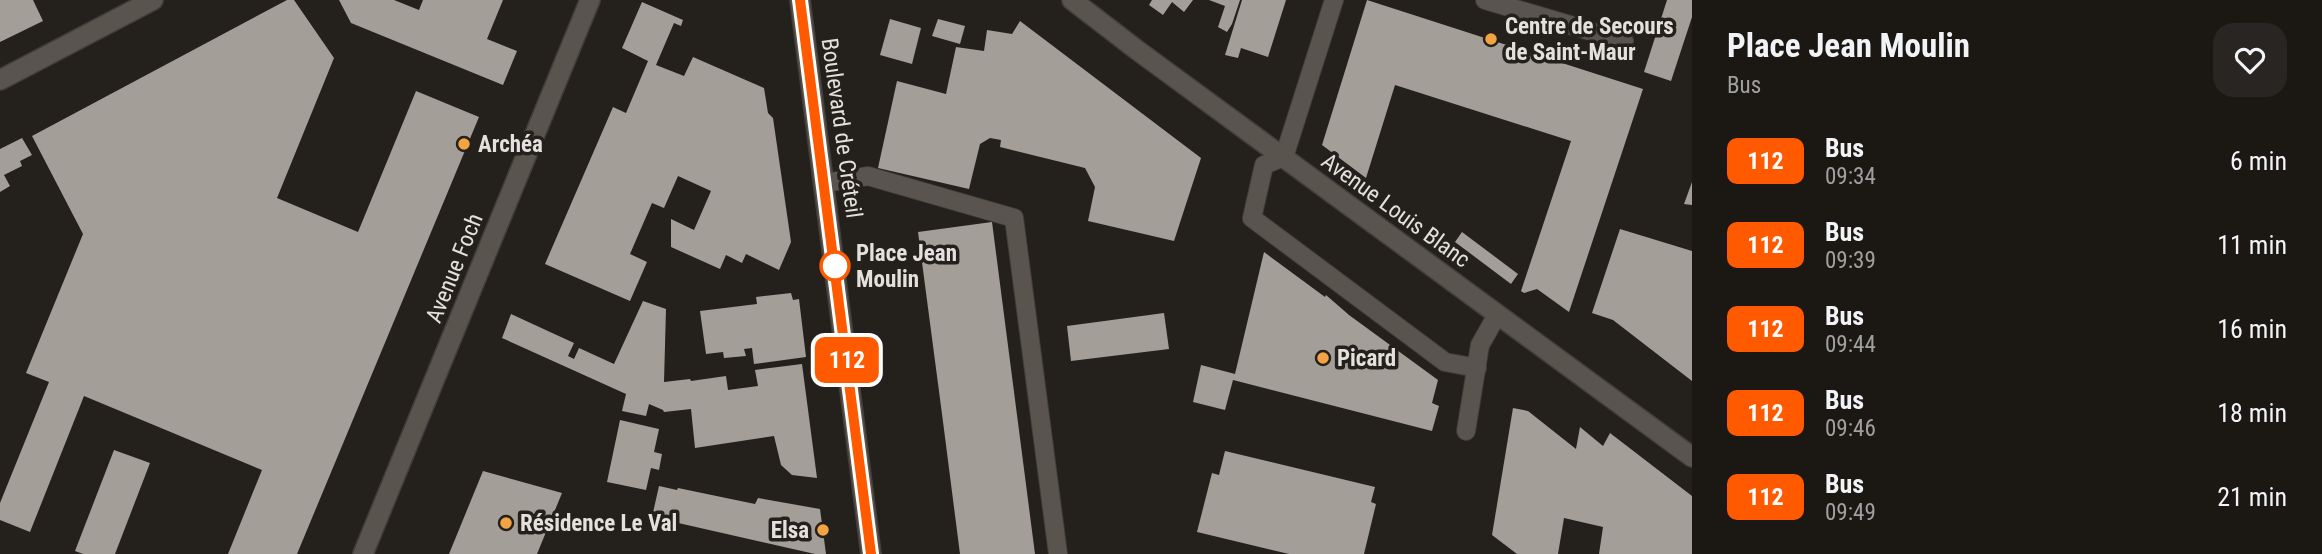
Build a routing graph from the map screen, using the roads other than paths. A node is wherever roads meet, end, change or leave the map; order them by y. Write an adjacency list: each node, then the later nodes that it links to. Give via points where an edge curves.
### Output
1 (153, 0): 8 (main road)
2 (590, 0): 15 (main road, Avenue Foch)
3 (800, 0): 10 (main road, Boulevard de Créteil)
4 (1072, 0): 9 (main road, Avenue Louis Blanc)
5 (1334, 0): 9 (lane)
6 (1485, 0): 7 (lane)
7 (1624, 41)
8 (0, 80)
9 (1284, 157): 11 (main road, Avenue Louis Blanc); 12 (lane, via 1264,165 1252,218 1445,362)
10 (825, 183): 16 (main road, Boulevard de Créteil); 17 (lane, via 869,176 1014,218)
11 (1497, 315): 12 (lane, via 1480,345); 14 (main road, Avenue Louis Blanc)
12 (1477, 368): 13 (lane)
13 (1466, 431)
14 (1692, 457)
15 (363, 554)
16 (871, 554)
17 (1058, 554)

